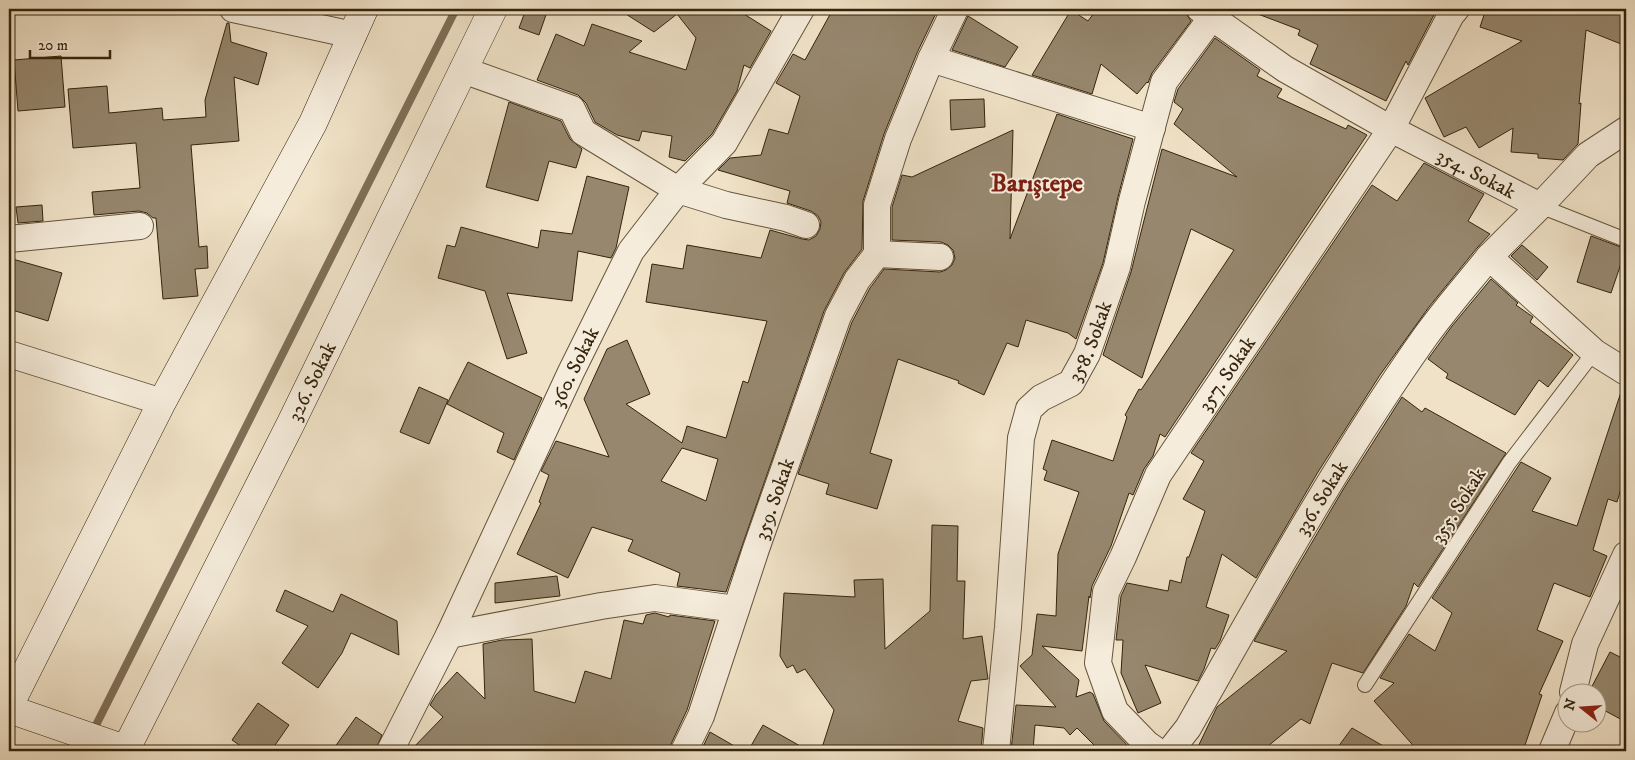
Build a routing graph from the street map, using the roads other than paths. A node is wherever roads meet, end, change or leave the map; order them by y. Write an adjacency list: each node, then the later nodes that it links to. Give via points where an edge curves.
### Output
1 (233, 9): 8 (street)
2 (364, 9): 8 (street)
3 (493, 9): 10 (street, 326. Sokak)
4 (801, 9): 14 (street, 360. Sokak, via 724,143)
5 (955, 9): 9 (street)
6 (1449, 11): 12 (street, 357. Sokak)
7 (1206, 13): 11 (street, 358. Sokak, via 1164,82); 12 (street, 354. Sokak, via 1285,69)
8 (353, 35): 26 (street, via 313,123)
9 (931, 59): 11 (street); 20 (street, via 898,140 877,205)
10 (463, 70): 14 (street, via 572,109 582,132); 34 (street, 326. Sokak)
11 (1152, 128): 37 (street, 358. Sokak, via 1117,267 1087,354 1071,383 1041,398 1029,409 1021,438)
12 (1391, 128): 15 (street, 354. Sokak); 38 (street, 357. Sokak, via 1158,475 1106,592 1098,663 1115,711)
13 (1626, 130): 15 (street, via 1588,155)
14 (678, 190): 16 (street); 29 (street, 360. Sokak, via 631,251)
15 (1540, 206): 19 (lane); 22 (street, 354. Sokak)
16 (806, 225)
17 (140, 226): 18 (street)
18 (9, 239)
19 (1626, 240)
20 (877, 254): 21 (street); 28 (street, 359. Sokak, via 857,280 838,316)
21 (940, 257)
22 (1489, 257): 23 (street); 39 (street, 336. Sokak, via 1426,336 1364,428 1303,527 1188,728)
23 (1594, 352): 25 (street); 31 (lane, 355. Sokak, via 1509,463)
24 (9, 354): 26 (street)
25 (1626, 372)
26 (162, 402): 32 (street)
27 (1626, 555): 30 (street, via 1585,644)
28 (736, 609): 29 (street, via 655,598); 36 (street, 359. Sokak, via 701,716)
29 (448, 635): 35 (street, 360. Sokak)
30 (1576, 682)
31 (1366, 685)
32 (9, 707): 34 (street)
33 (1560, 732): 40 (street)
34 (126, 751)
35 (390, 751)
36 (684, 751)
37 (996, 751)
38 (1157, 751)
39 (1170, 751)
40 (1552, 751)

